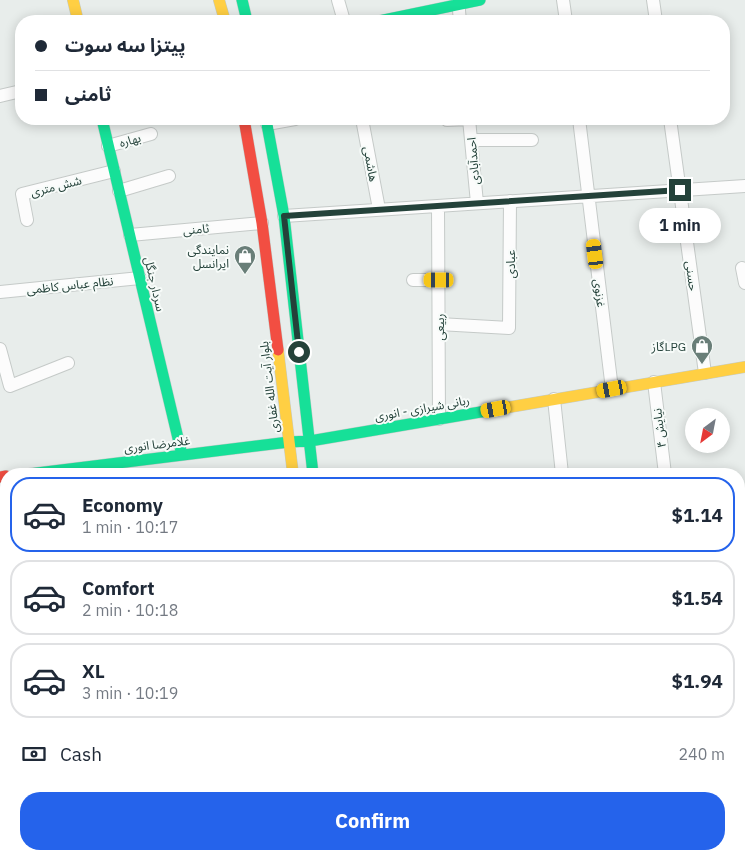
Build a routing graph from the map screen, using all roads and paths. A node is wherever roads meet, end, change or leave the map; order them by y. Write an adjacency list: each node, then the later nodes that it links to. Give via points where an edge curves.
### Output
1 (73, 0): 9 (street)
2 (219, 0): 10 (street)
3 (242, 0): 11 (street)
4 (338, 0): 12 (street)
5 (480, 0): 8 (street)
6 (562, 0): 15 (street)
7 (653, 0): 16 (street)
8 (458, 2): 13 (street); 14 (street)
9 (77, 15)
10 (223, 15)
11 (246, 15)
12 (342, 15)
13 (404, 15)
14 (459, 15)
15 (565, 15)
16 (655, 15)
17 (15, 92): 18 (street)
18 (0, 96)
19 (103, 125): 29 (street, سردار جنگل)
20 (245, 125): 42 (street, بلوار آیت الله غفاری)
21 (268, 125): 40 (street)
22 (363, 125): 39 (street, هاشمی)
23 (471, 125): 27 (street, احمدآبادی)
24 (579, 125): 35 (street, غزنوی)
25 (671, 125): 33 (street, حسنی)
26 (151, 134): 29 (street, بهاره)
27 (472, 140): 28 (street); 37 (street, احمدآبادی)
28 (532, 140)
29 (108, 146): 30 (street, سردار جنگل)
30 (114, 172): 34 (street, سردار جنگل); 41 (street, شش متری, via 22,194)
31 (169, 176): 34 (street)
32 (745, 186): 33 (street)
33 (680, 190): 35 (street); 54 (street, حسنی)
34 (119, 191): 43 (street, سردار جنگل)
35 (588, 196): 36 (street); 56 (street, غزنوی)
36 (510, 201): 37 (street); 50 (street, عبادی, via 510,328)
37 (477, 203): 38 (street)
38 (438, 206): 39 (street); 47 (street, ربیعی)
39 (379, 210): 40 (street)
40 (284, 216): 59 (street)
41 (28, 220)
42 (262, 223): 43 (street, ثامنی); 60 (street, بلوار آیت الله غفاری)
43 (130, 235): 45 (street, سردار جنگل)
44 (742, 268): 48 (street)
45 (140, 278): 49 (street, نظام عباس کاظمی); 61 (street, سردار جنگل)
46 (413, 280): 47 (street)
47 (439, 280): 50 (street, ربیعی)
48 (745, 283)
49 (0, 292)
50 (439, 324): 58 (street, ربیعی)
51 (0, 349): 52 (street, via 10,386)
52 (68, 364)
53 (745, 366): 54 (street, ربانی شیرازی - انوری)
54 (705, 374): 55 (street, ربانی شیرازی - انوری)
55 (654, 382): 56 (street, ربانی شیرازی - انوری); 66 (street, نیایش ۴)
56 (612, 389): 57 (street, ربانی شیرازی - انوری)
57 (554, 399): 58 (street, ربانی شیرازی - انوری); 65 (street)
58 (439, 419): 59 (street, ربانی شیرازی - انوری)
59 (310, 441): 60 (street, ربانی شیرازی - انوری); 64 (street)
60 (289, 442): 61 (street, غلامرضا انوری); 63 (street, بلوار آیت الله غفاری)
61 (182, 455): 62 (street, غلامرضا انوری)
62 (77, 468)
63 (292, 468)
64 (312, 468)
65 (561, 468)
66 (664, 468)

